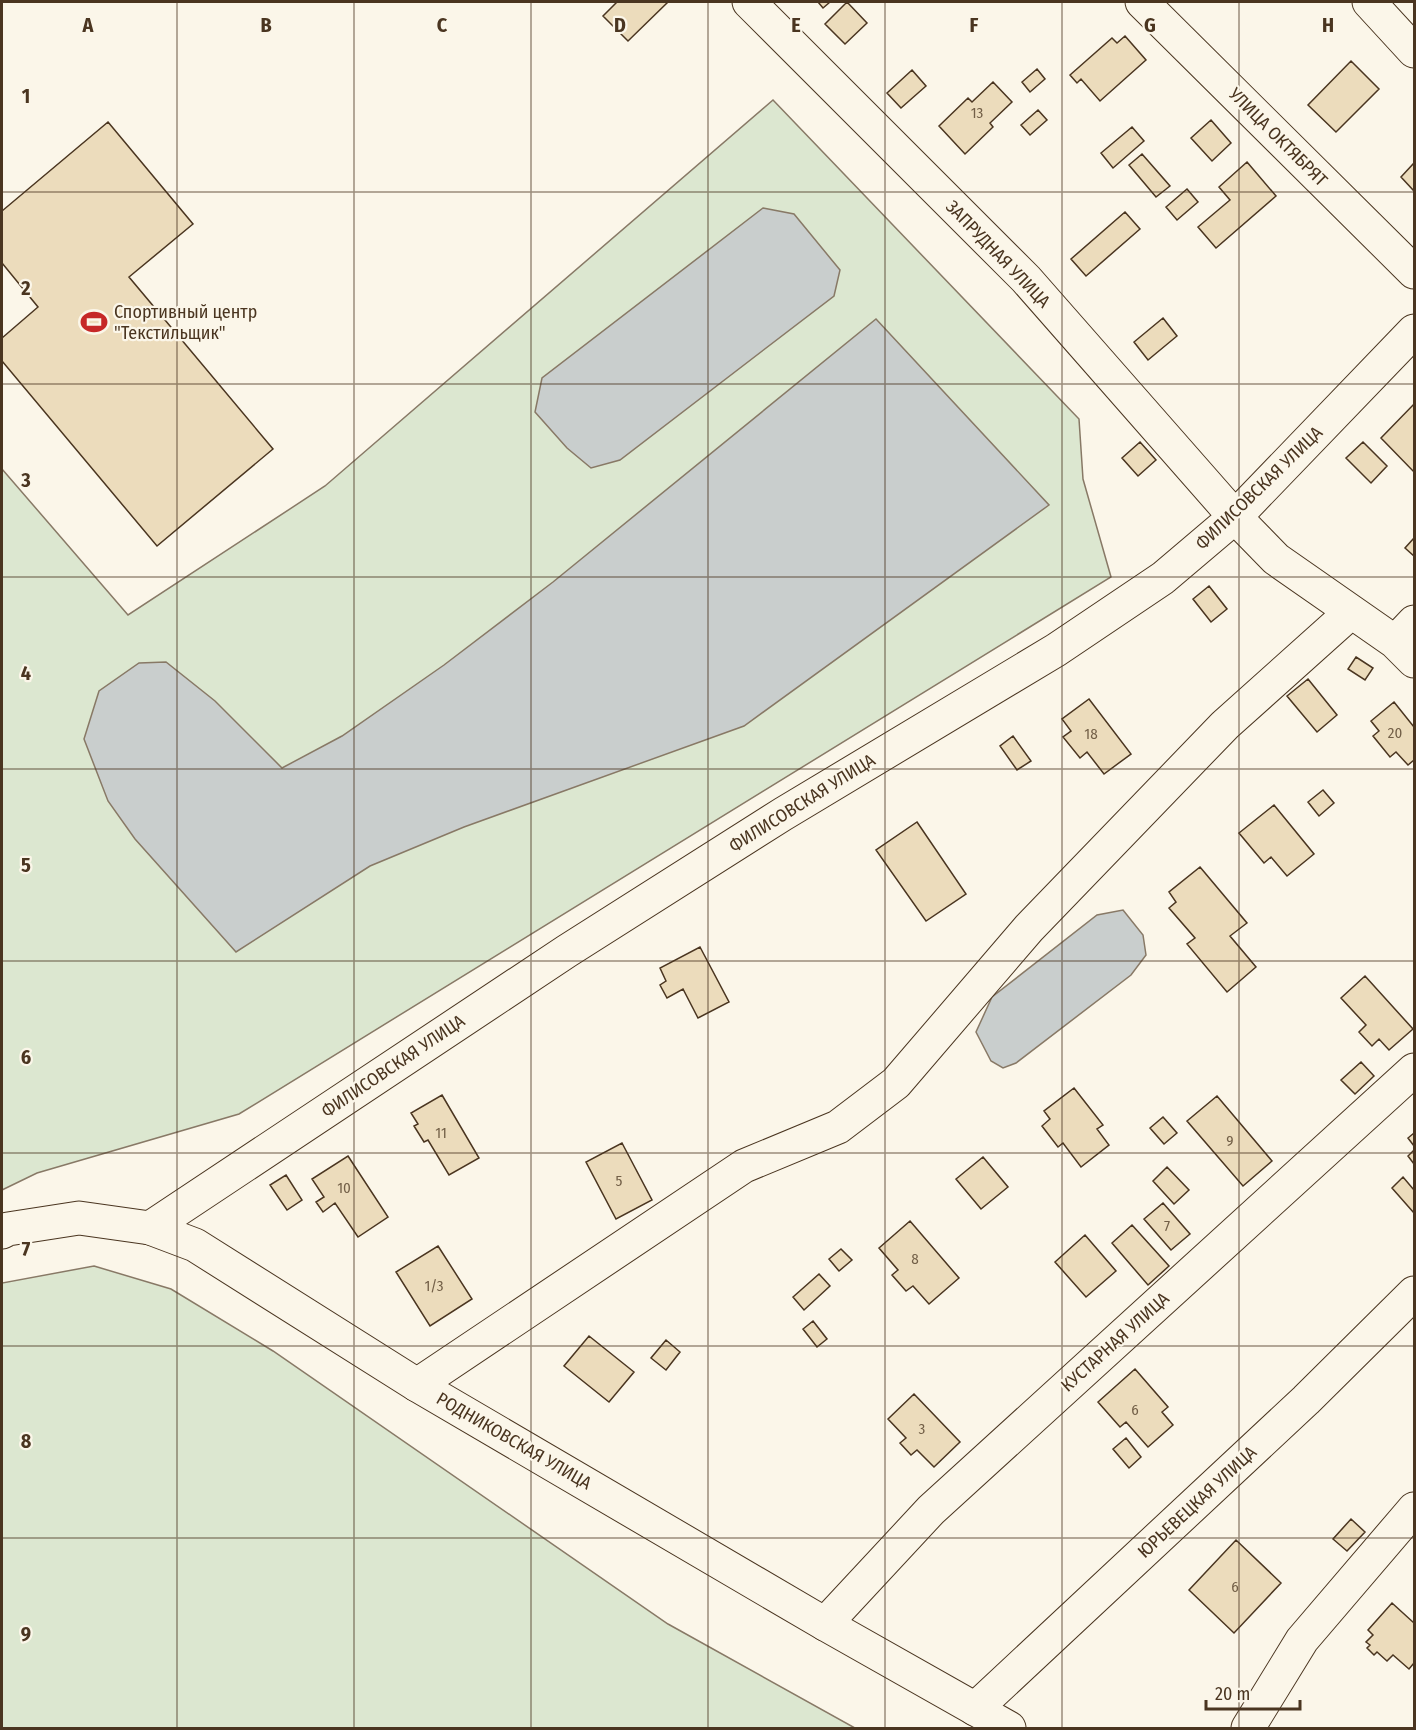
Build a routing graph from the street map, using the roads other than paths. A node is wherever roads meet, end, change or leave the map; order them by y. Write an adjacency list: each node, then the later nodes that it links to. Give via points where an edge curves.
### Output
1 (749, 2): 7 (street, ЗАПРУДНАЯ УЛИЦА, via 1026,279)
2 (1142, 2): 5 (street, УЛИЦА ОКТЯБРЯТ)
3 (1369, 2): 4 (street)
4 (1414, 51)
5 (1414, 272)
6 (1414, 331): 7 (street, ФИЛИСОВСКАЯ УЛИЦА)
7 (1234, 517): 8 (street, ЗАПРУДНАЯ УЛИЦА, via 1276,559); 11 (street, ФИЛИСОВСКАЯ УЛИЦА, via 1163,578 1056,650 606,926)
8 (1350, 613): 9 (street, ЗАПРУДНАЯ УЛИЦА); 14 (street, via 1225,725 1029,928 896,1083 838,1126 744,1166)
9 (1408, 642)
10 (1414, 1070): 16 (street, КУСТАРНАЯ УЛИЦА, via 931,1510)
11 (150, 1228): 12 (street, РОДНИКОВСКАЯ УЛИЦА, via 79,1218); 14 (street, РОДНИКОВСКАЯ УЛИЦА, via 195,1245)
12 (2, 1232)
13 (1414, 1293): 17 (street, ЮРЬЕВЕЦКАЯ УЛИЦА, via 1306,1400)
14 (417, 1384): 16 (street, РОДНИКОВСКАЯ УЛИЦА)
15 (1414, 1509): 19 (street, via 1302,1640)
16 (825, 1624): 17 (street, РОДНИКОВСКАЯ УЛИЦА)
17 (975, 1709): 18 (street, РОДНИКОВСКАЯ УЛИЦА)
18 (1009, 1728)
19 (1248, 1728)

